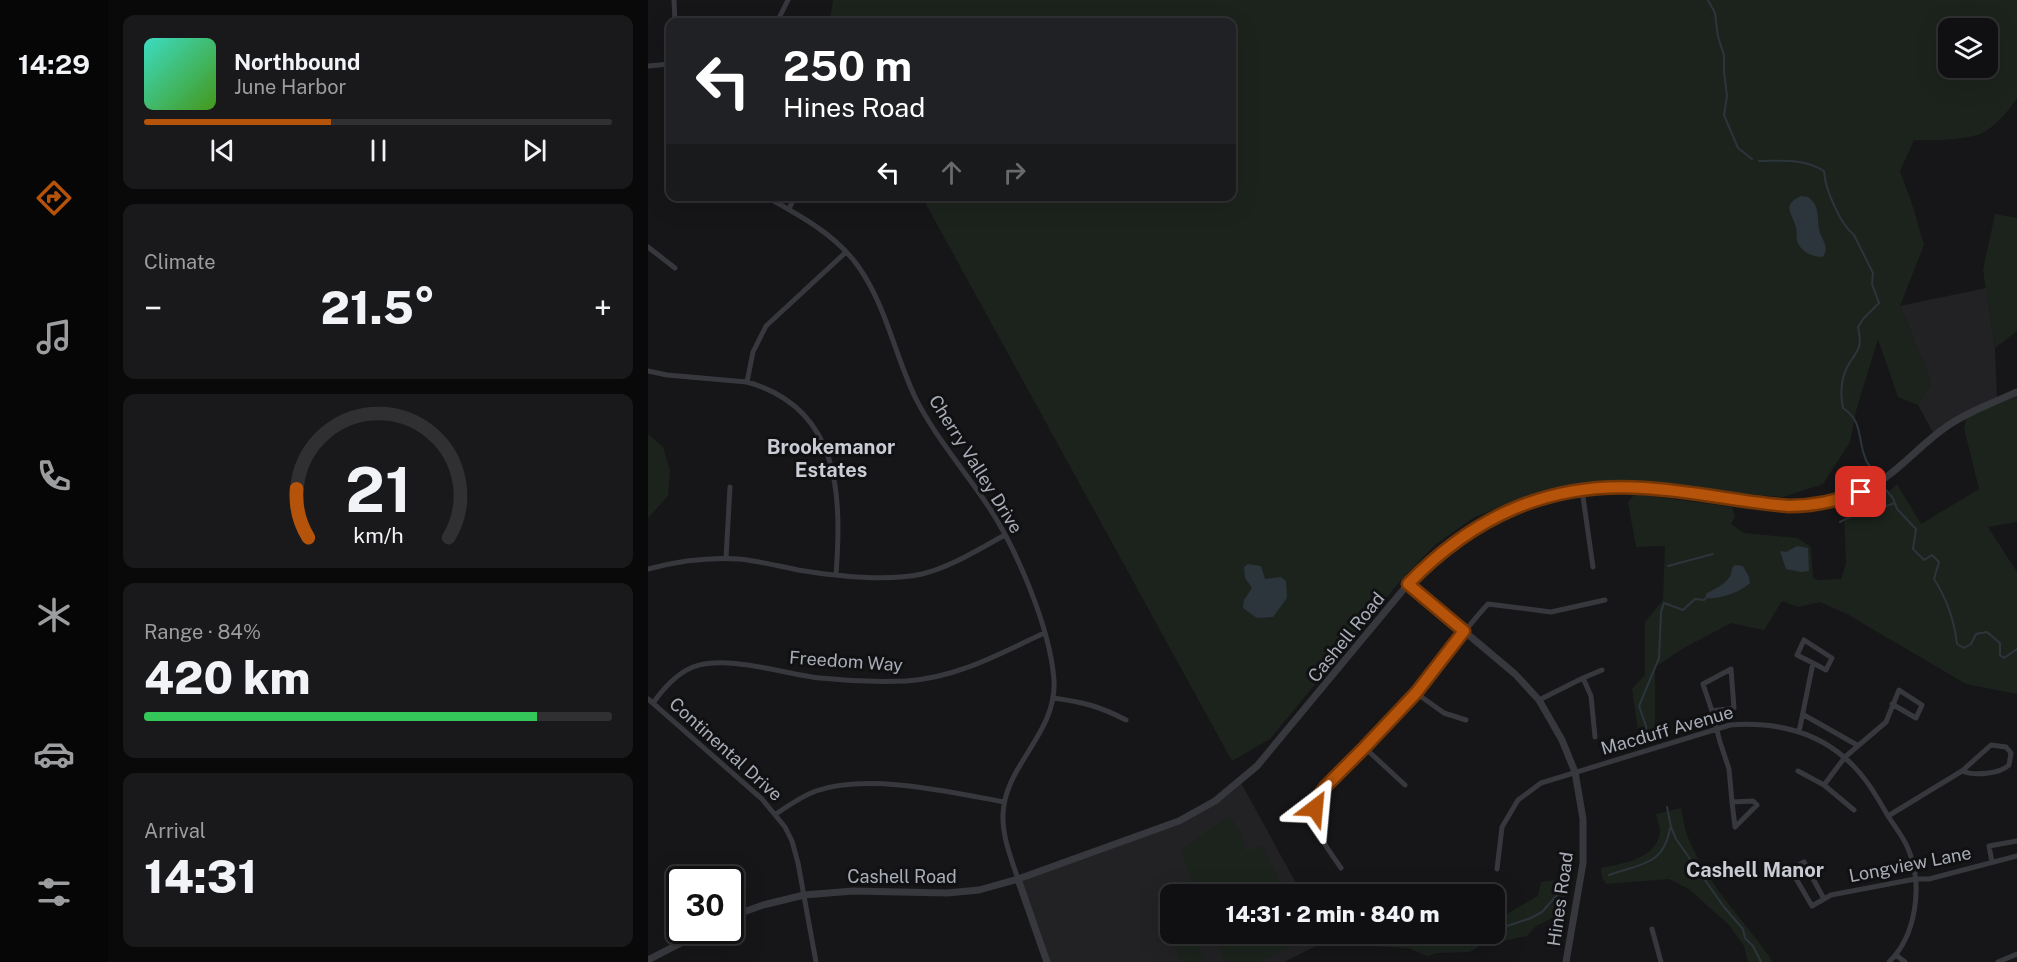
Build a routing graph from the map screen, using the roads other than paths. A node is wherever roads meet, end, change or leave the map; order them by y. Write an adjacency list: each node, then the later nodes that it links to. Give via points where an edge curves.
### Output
1 (674, 0): 3 (street)
2 (788, 0): 4 (street)
3 (675, 18)
4 (779, 18)
5 (666, 64): 6 (street)
6 (648, 66)
7 (774, 201): 9 (street, Cherry Valley Drive)
8 (793, 201): 9 (street)
9 (789, 209): 11 (street, Cherry Valley Drive, via 826,233)
10 (648, 247): 12 (street)
11 (846, 252): 14 (street, via 766,326 753,352); 18 (street, Cherry Valley Drive, via 875,294 927,418)
12 (675, 268)
13 (648, 370): 14 (street)
14 (747, 382): 22 (street, via 777,392 793,403 824,442 839,507)
15 (2017, 392): 17 (street, Cashell Road, via 1967,414 1886,477 1842,499 1789,506 1652,488)
16 (730, 488): 19 (street)
17 (1582, 490): 20 (street); 23 (street, Cashell Road, via 1550,495 1493,518 1432,559)
18 (1005, 535): 22 (street, via 923,573 892,577); 26 (street, Cherry Valley Drive, via 1027,581)
19 (726, 558): 21 (street); 22 (street)
20 (1593, 567)
21 (648, 569)
22 (836, 574)
23 (1408, 584): 25 (street, Hines Road); 60 (street, Cashell Road, via 1277,744 1223,795 1179,821)
24 (1605, 600): 25 (street, via 1551,612 1488,604)
25 (1464, 631): 30 (street); 32 (street, Hines Road)
26 (1044, 633): 31 (street, Cherry Valley Drive, via 1053,670); 33 (street, Freedom Way, via 971,667 908,681 822,678 714,662 678,675)
27 (1813, 663): 27 (street, via 1826,670 1832,658 1804,640 1797,655); 36 (street)
28 (1602, 670): 29 (street)
29 (1583, 678): 32 (street); 41 (street, via 1591,696)
30 (1416, 693): 38 (street, via 1444,713); 43 (street)
31 (1053, 698): 37 (street, via 1086,702); 50 (street, Cherry Valley Drive, via 1045,726)
32 (1539, 700): 47 (street, Hines Road)
33 (650, 701): 53 (street, Continental Drive)
34 (1892, 704): 34 (street, via 1899,690 1922,705 1916,718); 42 (street, via 1886,722)
35 (1712, 711): 35 (street, via 1734,708 1731,669 1703,684); 39 (street)
36 (1804, 715): 40 (street); 42 (street)
37 (1126, 720)
38 (1466, 720)
39 (1716, 728): 40 (street, Macduff Avenue, via 1751,723); 47 (street, Macduff Avenue); 51 (street, via 1729,769)
40 (1799, 732): 44 (street, Macduff Avenue)
41 (1595, 737)
42 (1857, 745): 44 (street)
43 (1365, 747): 48 (street); 58 (street, via 1326,786 1315,808 1318,833)
44 (1845, 757): 49 (street); 54 (street, Macduff Avenue, via 1862,775)
45 (1797, 771): 49 (street)
46 (1962, 771): 46 (street, via 1971,774 2002,770 2009,765 2011,753 2006,747 1991,745); 54 (street)
47 (1575, 772): 59 (street, Macduff Avenue, via 1541,783 1518,800 1502,827); 72 (street, Hines Road, via 1583,819 1583,863)
48 (1405, 784)
49 (1824, 785): 52 (street)
50 (1004, 802): 53 (street, via 918,787 856,784 813,792); 60 (street, Cherry Valley Drive, via 1004,832)
51 (1732, 802): 51 (street, via 1735,827 1757,805 1753,801)
52 (1854, 810)
53 (776, 814): 62 (street, Continental Drive, via 792,841)
54 (1888, 816): 61 (street, Macduff Avenue, via 1909,851)
55 (2017, 841): 57 (street, Longview Lane, via 1989,846)
56 (2017, 856): 57 (street, Longview Lane)
57 (1992, 862): 61 (street, Longview Lane, via 1929,879)
58 (1341, 868)
59 (1497, 869)
60 (1018, 879): 62 (street, Cashell Road, via 979,890 947,893 853,891); 71 (street, Cherry Valley Drive)
61 (1915, 879): 63 (street, Longview Lane); 67 (street, Macduff Avenue, via 1912,920)
62 (804, 895): 64 (street, Cashell Road); 70 (street, Continental Drive)
63 (1824, 898): 63 (street, Longview Lane, via 1812,906 1791,870 1804,862)
64 (744, 912)
65 (1652, 929): 73 (street)
66 (679, 944): 69 (street)
67 (1896, 956): 74 (street, Macduff Avenue); 75 (street)
68 (2015, 957): 76 (street)
69 (648, 960)
70 (816, 962)
71 (1047, 962)
72 (1566, 962)
73 (1661, 962)
74 (1889, 962)
75 (1905, 962)
76 (1998, 962)

